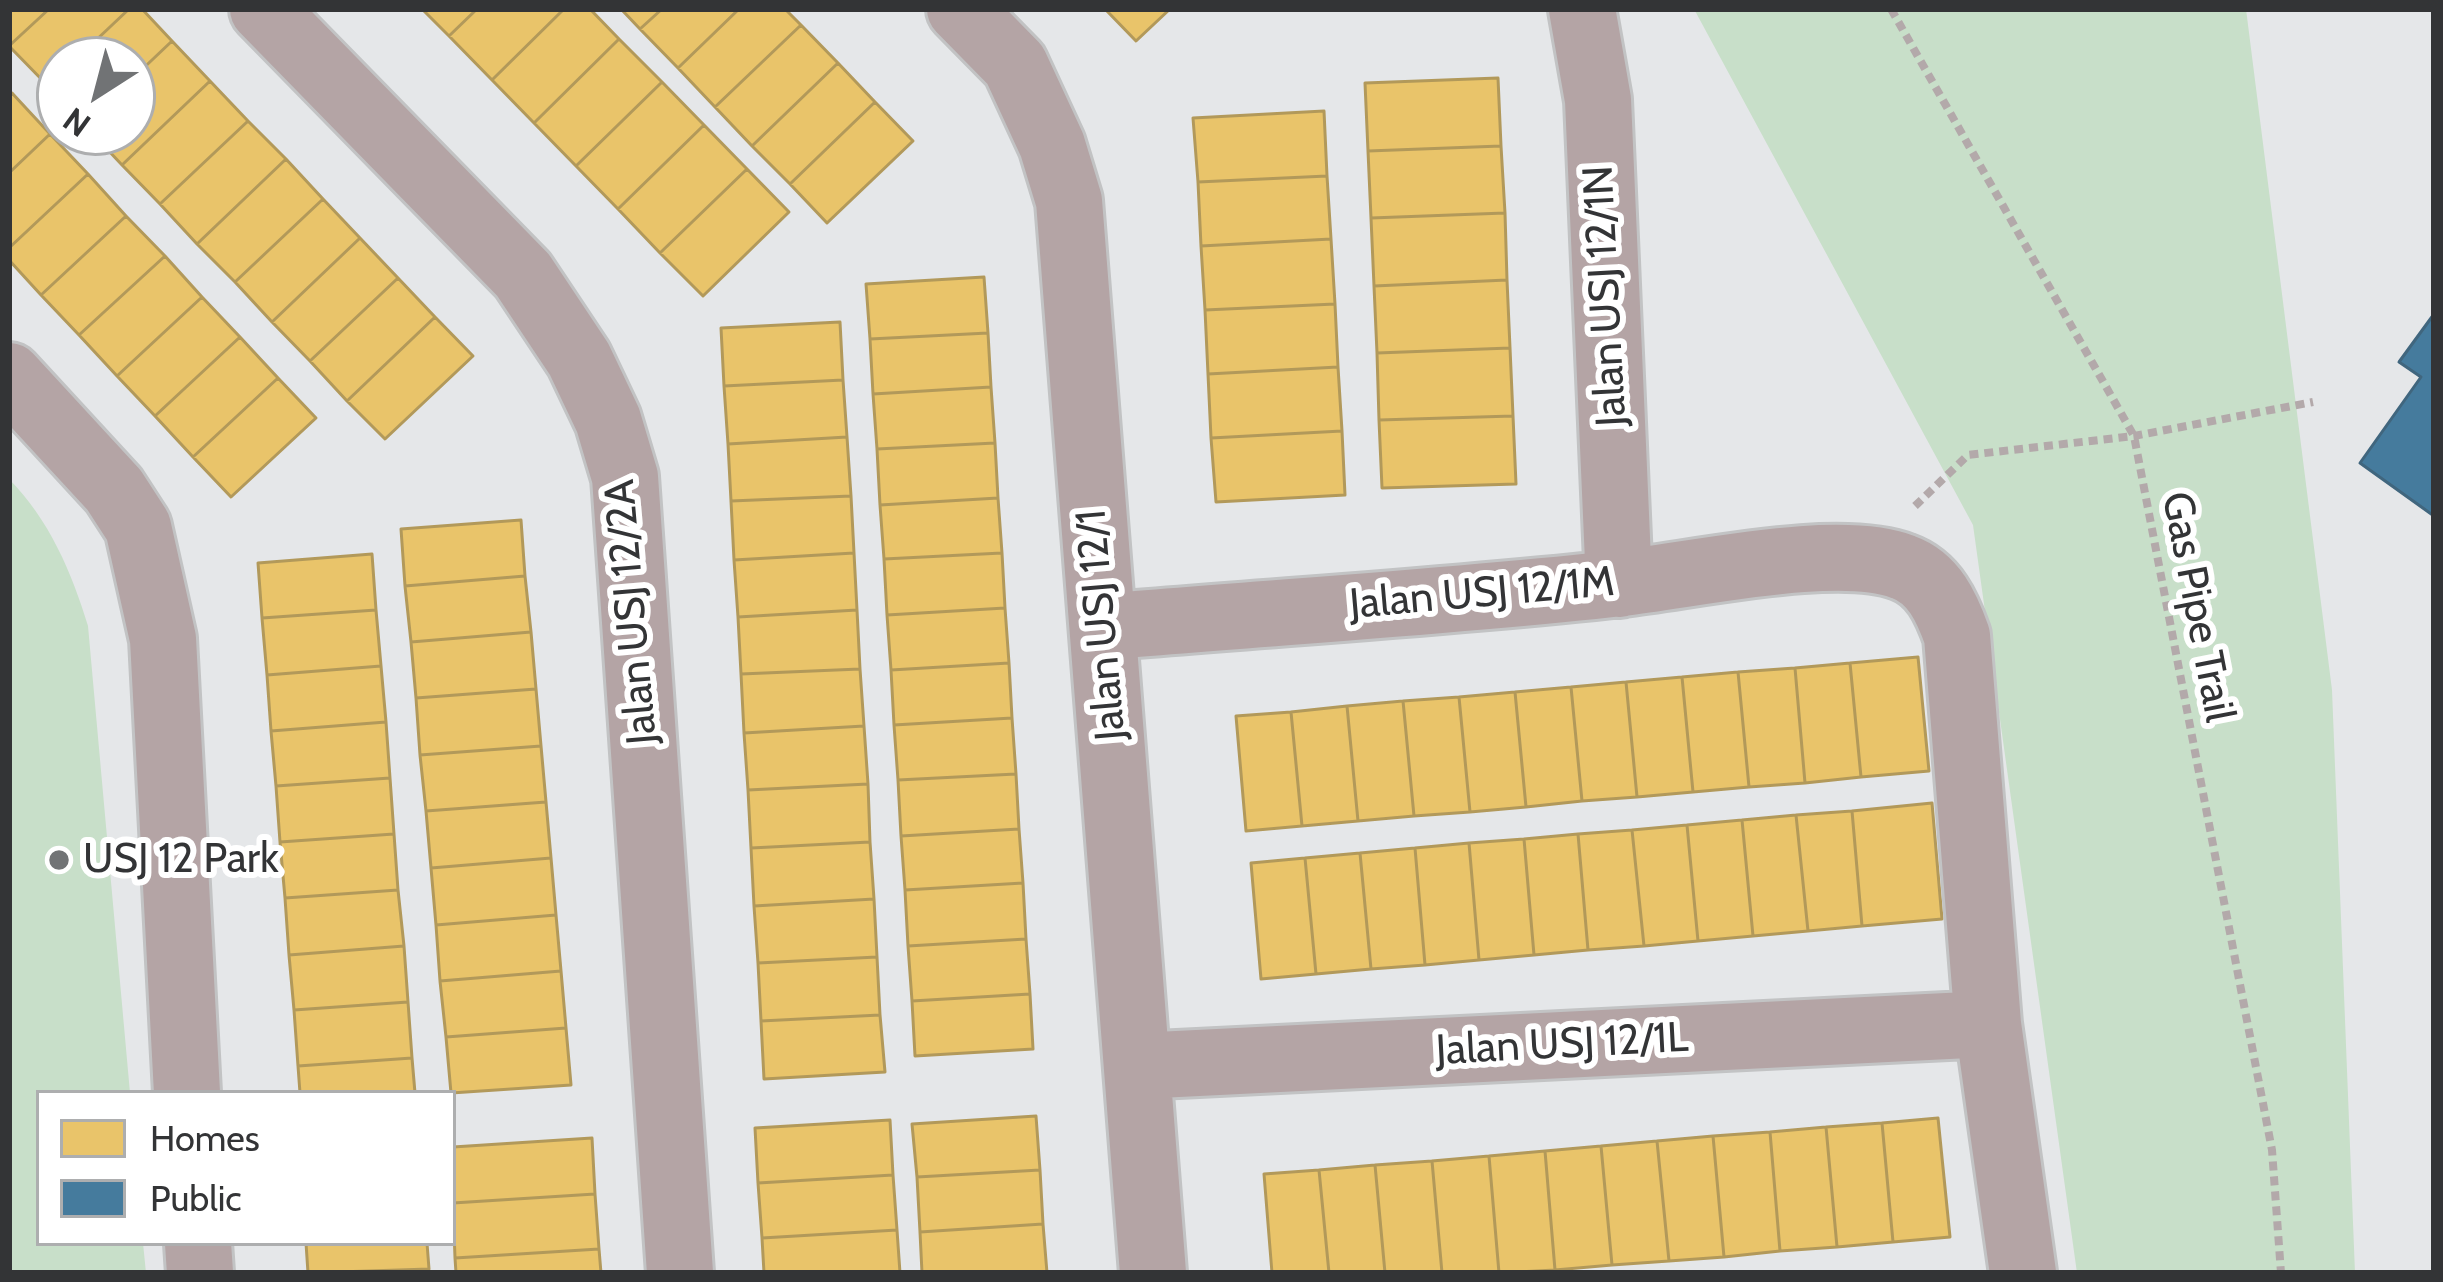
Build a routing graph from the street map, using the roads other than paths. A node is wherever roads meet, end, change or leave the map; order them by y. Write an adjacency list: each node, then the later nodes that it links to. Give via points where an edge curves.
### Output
1 (263, 9): 10 (street, Jalan USJ 12/2A, via 523,275 608,420 625,477)
2 (960, 9): 6 (street, Jalan USJ 12/1, via 1015,65 1069,201)
3 (1582, 9): 5 (street, Jalan USJ 12/1N, via 1598,100)
4 (9, 376): 9 (street, via 138,527 163,639)
5 (1619, 584): 6 (street, Jalan USJ 12/1M); 7 (street, Jalan USJ 12/1M, via 1862,556 1907,568 1943,598 1957,636)
6 (1102, 627): 8 (street, Jalan USJ 12/1)
7 (1988, 1024): 8 (street, Jalan USJ 12/1L); 12 (street)
8 (1137, 1066): 11 (street, Jalan USJ 12/1)
9 (187, 1090)
10 (680, 1273)
11 (1153, 1273)
12 (2023, 1273)

